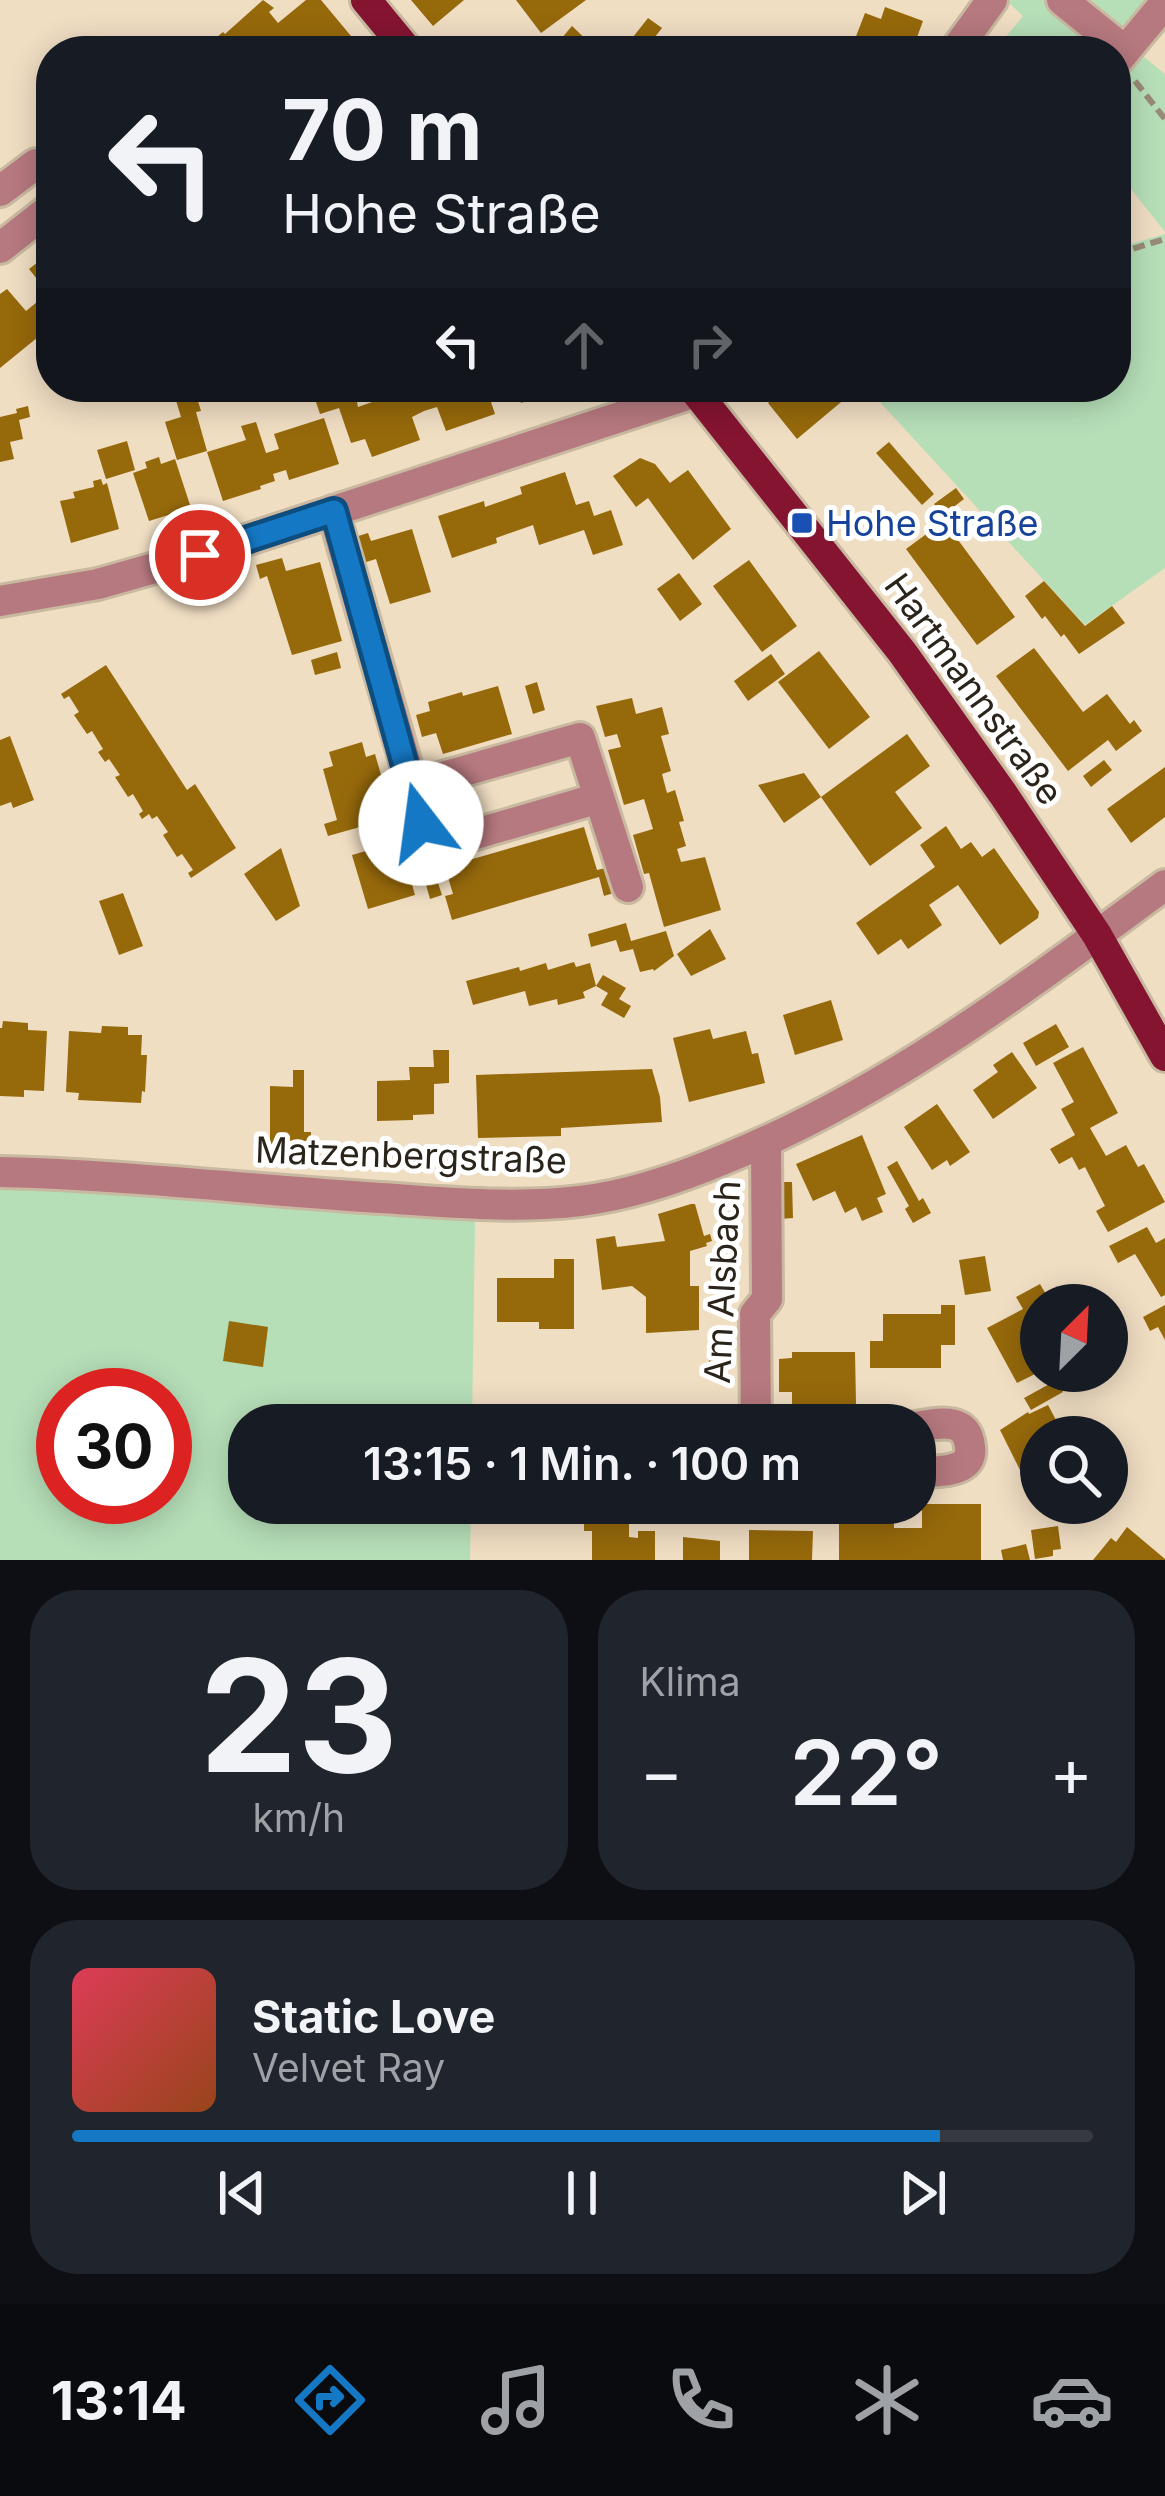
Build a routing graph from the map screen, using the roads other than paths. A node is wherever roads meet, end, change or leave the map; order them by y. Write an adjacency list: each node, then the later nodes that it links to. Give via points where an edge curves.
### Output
1 (366, 0): 5 (main road)
2 (992, 0): 6 (street)
3 (1063, 0): 7 (street)
4 (1165, 3): 8 (street)
5 (396, 36)
6 (966, 36)
7 (1099, 36)
8 (1131, 44)
9 (36, 164): 10 (street)
10 (0, 191)
11 (36, 220): 12 (street)
12 (0, 248)
13 (656, 402): 15 (street)
14 (704, 402): 21 (main road, Hartmannstraße, via 902,652)
15 (334, 511): 16 (street, via 167,566); 17 (street)
16 (0, 601)
17 (411, 786): 18 (street, via 434,843); 18 (street, via 580,738)
18 (599, 798): 20 (street)
19 (1165, 885): 21 (street, Matzenbergstraße)
20 (628, 886)
21 (1097, 935): 22 (main road, Hartmannstraße); 23 (street, Matzenbergstraße, via 924,1055)
22 (1165, 1056)
23 (766, 1142): 24 (street, Matzenbergstraße, via 676,1179 581,1202 454,1202); 25 (street, Am Alsbach, via 767,1299 755,1314)
24 (0, 1172)
25 (756, 1404)
26 (936, 1424): 27 (street, via 960,1426 970,1453 959,1467)
27 (936, 1470)

